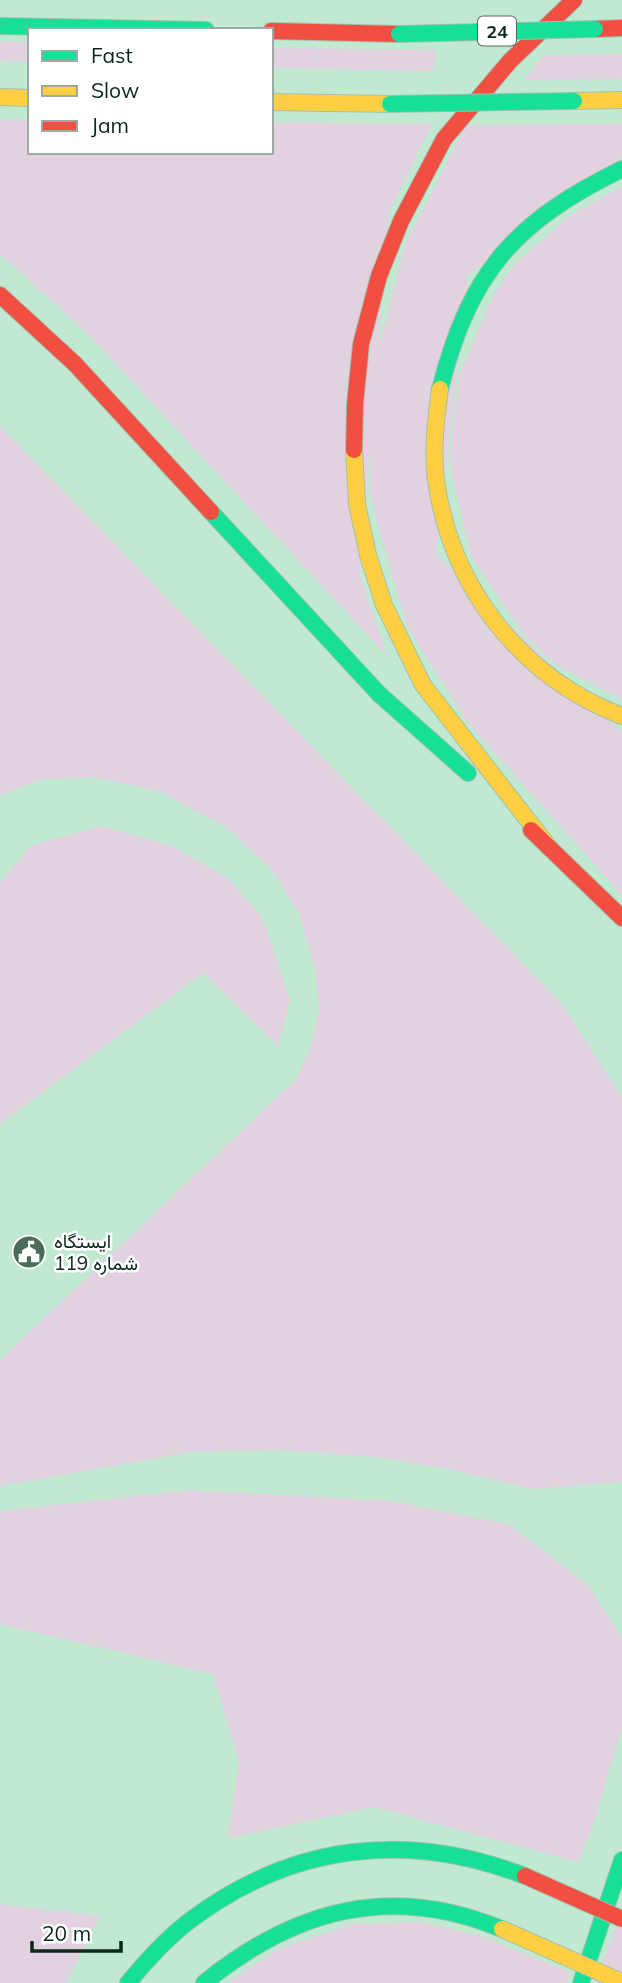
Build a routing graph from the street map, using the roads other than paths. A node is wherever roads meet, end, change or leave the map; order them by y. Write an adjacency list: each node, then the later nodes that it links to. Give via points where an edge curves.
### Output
1 (574, 0): 13 (main road, via 510,61 444,139 401,221 379,276 362,344 355,404 357,504 388,615 423,685)
2 (0, 26): 3 (main road)
3 (103, 28)
4 (622, 28): 5 (main road, 24, bridge, via 399,34)
5 (273, 31)
6 (0, 97): 7 (main road)
7 (28, 98)
8 (622, 100): 9 (main road, bridge)
9 (273, 102)
10 (622, 169): 12 (main road, via 550,208 522,232 469,301 452,342 436,407 434,448 440,511 458,564 496,626 558,684)
11 (0, 295): 13 (main road, via 75,364 379,694)
12 (622, 716)
13 (548, 846): 14 (main road)
14 (622, 918)
15 (622, 1860): 20 (main road)
16 (622, 1919): 18 (main road, bridge, via 525,1876 467,1857 421,1850 335,1853 260,1878 213,1903 179,1929)
17 (622, 1982): 19 (main road, bridge, via 465,1915 388,1905 349,1909 284,1929)
18 (128, 1983)
19 (204, 1983)
20 (581, 1983)

